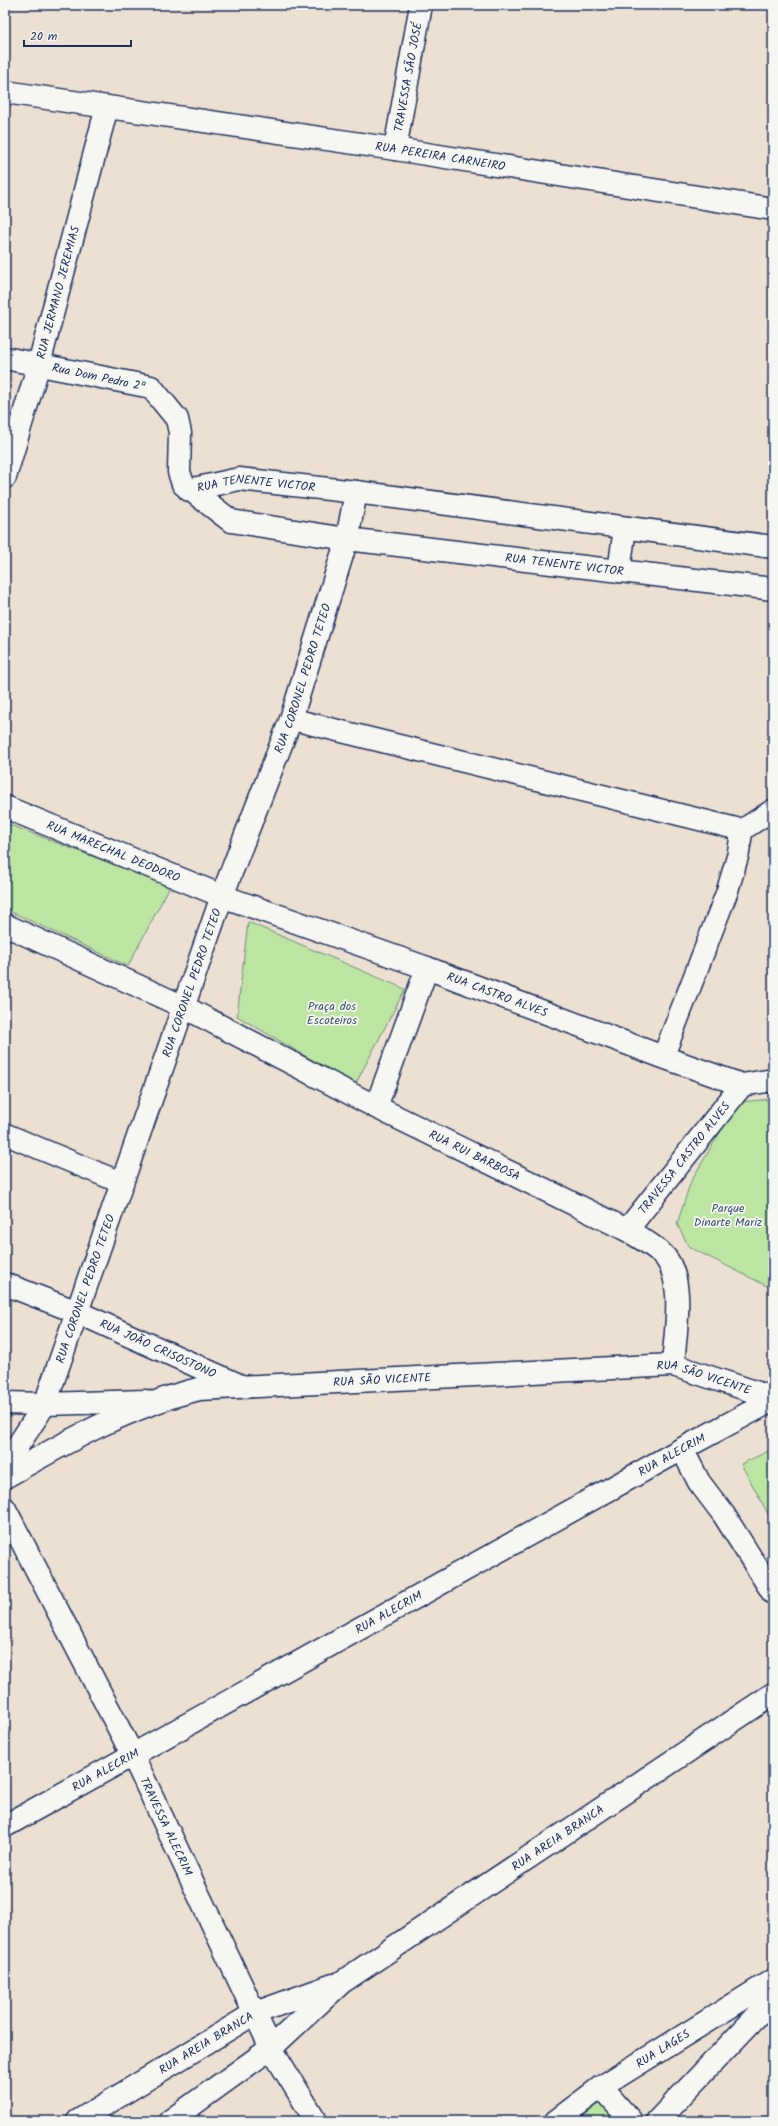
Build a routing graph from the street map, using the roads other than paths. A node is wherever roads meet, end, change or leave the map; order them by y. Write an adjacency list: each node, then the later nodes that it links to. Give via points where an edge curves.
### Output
1 (421, 5): 4 (street, TRAVESSA SÃO JOSÉ)
2 (5, 92): 3 (street, RUA PEREIRA CARNEIRO)
3 (108, 107): 4 (street, RUA PEREIRA CARNEIRO); 7 (street, RUA JERMANO JEREMIAS)
4 (395, 149): 5 (street, RUA PEREIRA CARNEIRO)
5 (773, 209)
6 (5, 358): 7 (street, Rua Dom Pedro 2ª)
7 (39, 364): 8 (street, RUA JERMANO JEREMIAS); 9 (street, Rua Dom Pedro 2ª, via 151,387 177,419 180,433 179,472 183,484)
8 (5, 477)
9 (189, 490): 10 (street, RUA TENENTE VICTOR, via 239,479); 12 (street, RUA TENENTE VICTOR, via 231,521)
10 (356, 492): 11 (street, RUA TENENTE VICTOR); 12 (street, RUA CORONEL PEDRO TETEO)
11 (625, 528): 13 (street, RUA TENENTE VICTOR); 14 (street)
12 (347, 539): 14 (street, RUA TENENTE VICTOR); 16 (street, RUA CORONEL PEDRO TETEO)
13 (773, 547)
14 (619, 571): 15 (street, RUA TENENTE VICTOR)
15 (773, 589)
16 (291, 719): 19 (lane); 20 (street, RUA CORONEL PEDRO TETEO)
17 (5, 807): 20 (street, RUA MARECHAL DEODORO)
18 (773, 810): 19 (lane)
19 (742, 830): 24 (lane, via 727,892)
20 (222, 896): 22 (street, RUA CASTRO ALVES); 23 (street, RUA CORONEL PEDRO TETEO)
21 (5, 925): 23 (street)
22 (427, 968): 24 (street, RUA CASTRO ALVES); 27 (street)
23 (184, 1007): 27 (street, RUA RUI BARBOSA); 29 (street, RUA CORONEL PEDRO TETEO)
24 (663, 1057): 26 (street, RUA CASTRO ALVES)
25 (773, 1080): 26 (street, RUA CASTRO ALVES)
26 (742, 1085): 30 (street, TRAVESSA CASTRO ALVES)
27 (376, 1107): 30 (street, RUA RUI BARBOSA)
28 (5, 1134): 29 (lane)
29 (122, 1183): 32 (street, RUA CORONEL PEDRO TETEO)
30 (627, 1230): 33 (street, RUA RUI BARBOSA, via 661,1252 675,1278 677,1289)
31 (5, 1284): 32 (street, RUA JOÃO CRISOSTONO)
32 (77, 1312): 34 (street, RUA JOÃO CRISOSTONO); 38 (street, RUA CORONEL PEDRO TETEO)
33 (673, 1365): 34 (street, RUA SÃO VICENTE); 35 (street, RUA SÃO VICENTE)
34 (244, 1387): 36 (street, RUA SÃO VICENTE, via 199,1390)
35 (773, 1399): 39 (street, RUA ALECRIM)
36 (162, 1400): 38 (street); 41 (street, RUA SÃO VICENTE, via 66,1442)
37 (5, 1403): 38 (street)
38 (45, 1404): 40 (street, RUA CORONEL PEDRO TETEO)
39 (682, 1449): 43 (street, via 699,1482 724,1515); 45 (street, RUA ALECRIM)
40 (5, 1465)
41 (5, 1477)
42 (5, 1509): 45 (street, TRAVESSA ALECRIM)
43 (773, 1593)
44 (773, 1694): 48 (street, RUA AREIA BRANCA)
45 (132, 1754): 46 (street, RUA ALECRIM); 50 (street, TRAVESSA ALECRIM)
46 (5, 1826)
47 (773, 1980): 52 (street, RUA LAGES)
48 (342, 1982): 50 (street, RUA AREIA BRANCA); 51 (street, RUA AREIA BRANCA)
49 (773, 1999): 58 (street)
50 (255, 2013): 51 (street, TRAVESSA ALECRIM); 53 (street, RUA AREIA BRANCA)
51 (271, 2048): 54 (street, RUA AREIA BRANCA); 55 (street, TRAVESSA ALECRIM)
52 (601, 2087): 56 (street, RUA LAGES); 57 (street)
53 (78, 2121)
54 (170, 2121)
55 (316, 2121)
56 (556, 2121)
57 (631, 2121)
58 (657, 2121)

